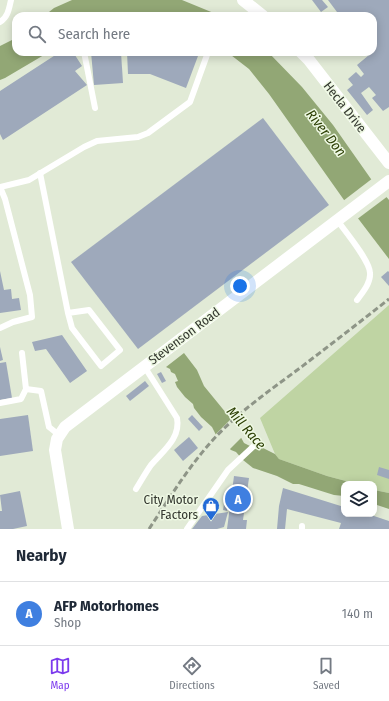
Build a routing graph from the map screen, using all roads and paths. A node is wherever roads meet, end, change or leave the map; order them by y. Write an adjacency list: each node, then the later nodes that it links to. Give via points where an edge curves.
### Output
1 (11, 0): 4 (lane, via 8,13)
2 (244, 0): 3 (street)
3 (258, 12)
4 (0, 22)
5 (85, 56): 8 (lane)
6 (206, 56): 10 (lane, via 190,102 148,133 138,137 97,141)
7 (305, 56): 9 (street, Hecla Drive)
8 (95, 108)
9 (389, 163)
10 (40, 173): 12 (lane, via 29,180); 15 (lane)
11 (389, 181): 13 (street, Stevenson Road)
12 (0, 187): 16 (lane, via 30,295 32,317)
13 (342, 217): 14 (lane, via 368,264 370,273 369,281); 18 (street, Stevenson Road)
14 (357, 300)
15 (68, 313): 15 (lane, via 72,328 101,366 120,350 90,310)
16 (0, 328)
17 (22, 353): 19 (lane)
18 (144, 366): 21 (street, Stevenson Road, via 69,424); 23 (lane, via 179,425 171,442)
19 (26, 389): 20 (lane, via 21,399); 21 (lane, via 42,391 49,427)
20 (0, 403)
21 (59, 435): 24 (street, via 55,450)
22 (256, 444): 25 (lane, via 222,477)
23 (136, 489)
24 (68, 529)
25 (187, 529)

